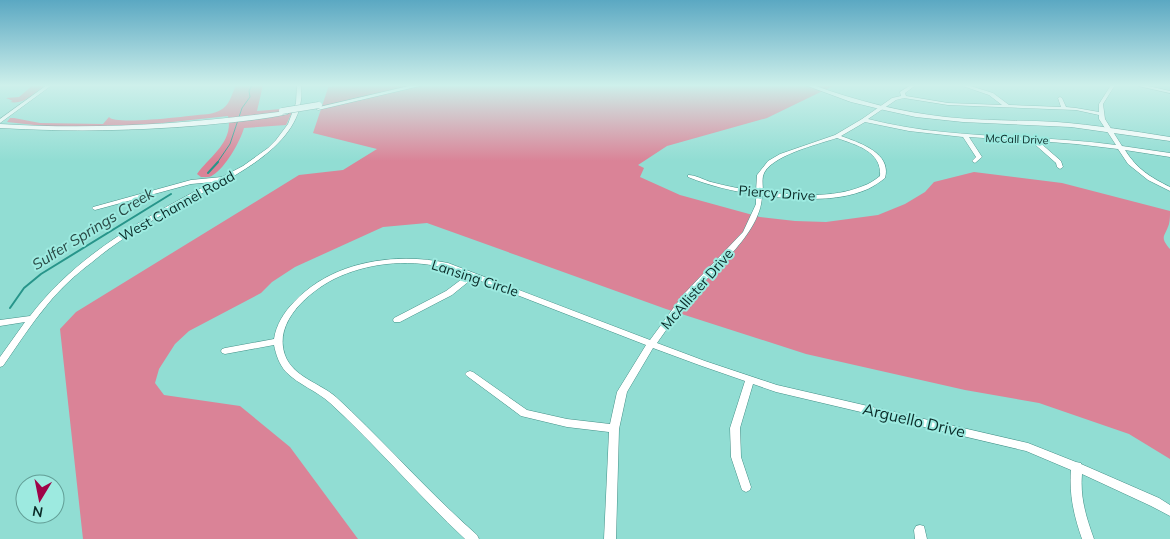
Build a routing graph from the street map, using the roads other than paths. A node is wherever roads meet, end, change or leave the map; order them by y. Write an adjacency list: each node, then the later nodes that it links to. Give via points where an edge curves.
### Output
1 (15, 110): 10 (street)
2 (295, 110): 11 (main road, bridge, via 103,130)
3 (297, 110): 22 (street, West Channel Road, via 284,131 260,157)
4 (877, 110): 9 (street, McAllister Drive)
5 (897, 110): 12 (main road, via 964,121 1059,124)
6 (1072, 110): 8 (street)
7 (1100, 110): 8 (street)
8 (1100, 114): 12 (street)
9 (864, 120): 13 (street, McAllister Drive); 14 (street, McCall Drive, via 902,130)
10 (0, 121)
11 (0, 126)
12 (1109, 130): 16 (main road); 17 (street)
13 (837, 136): 24 (street, McAllister Drive, via 770,162 760,175); 24 (street, Piercy Drive, via 862,146 879,158 883,163 883,176 868,186 830,196)
14 (965, 136): 15 (street, McCall Drive); 19 (street, via 979,157)
15 (1032, 139): 17 (street, McCall Drive); 20 (street, via 1059,162)
16 (1170, 139)
17 (1120, 148): 18 (street, McCall Drive); 23 (street, via 1135,168)
18 (1170, 156)
19 (975, 161)
20 (1060, 167)
21 (690, 176): 24 (street, Piercy Drive, via 714,186)
22 (224, 179): 25 (street, via 191,182); 27 (street, West Channel Road, via 142,223 109,245 68,279)
23 (1170, 189)
24 (760, 193): 31 (street, McAllister Drive, via 757,212 746,233 686,297)
25 (95, 208)
26 (471, 276): 28 (street, via 449,292); 30 (street, Lansing Circle, via 444,265 403,259 358,267 338,274 304,296 289,312); 31 (street, Lansing Circle)
27 (32, 318): 29 (street); 33 (street, West Channel Road)
28 (396, 320)
29 (0, 323)
30 (277, 342): 32 (street); 40 (street, via 287,367 298,378 332,399)
31 (652, 343): 35 (street, Arguello Drive); 36 (street, McAllister Drive, via 622,392)
32 (225, 351)
33 (0, 364)
34 (470, 374): 36 (street, via 524,413 567,424)
35 (750, 379): 37 (street, Arguello Drive, via 776,388 1028,447); 38 (street, via 734,428 736,456)
36 (614, 429): 41 (street, McAllister Drive)
37 (1077, 466): 39 (street, Arguello Drive); 42 (street, via 1075,492)
38 (746, 487)
39 (1170, 511)
40 (473, 539)
41 (610, 539)
42 (1088, 539)

